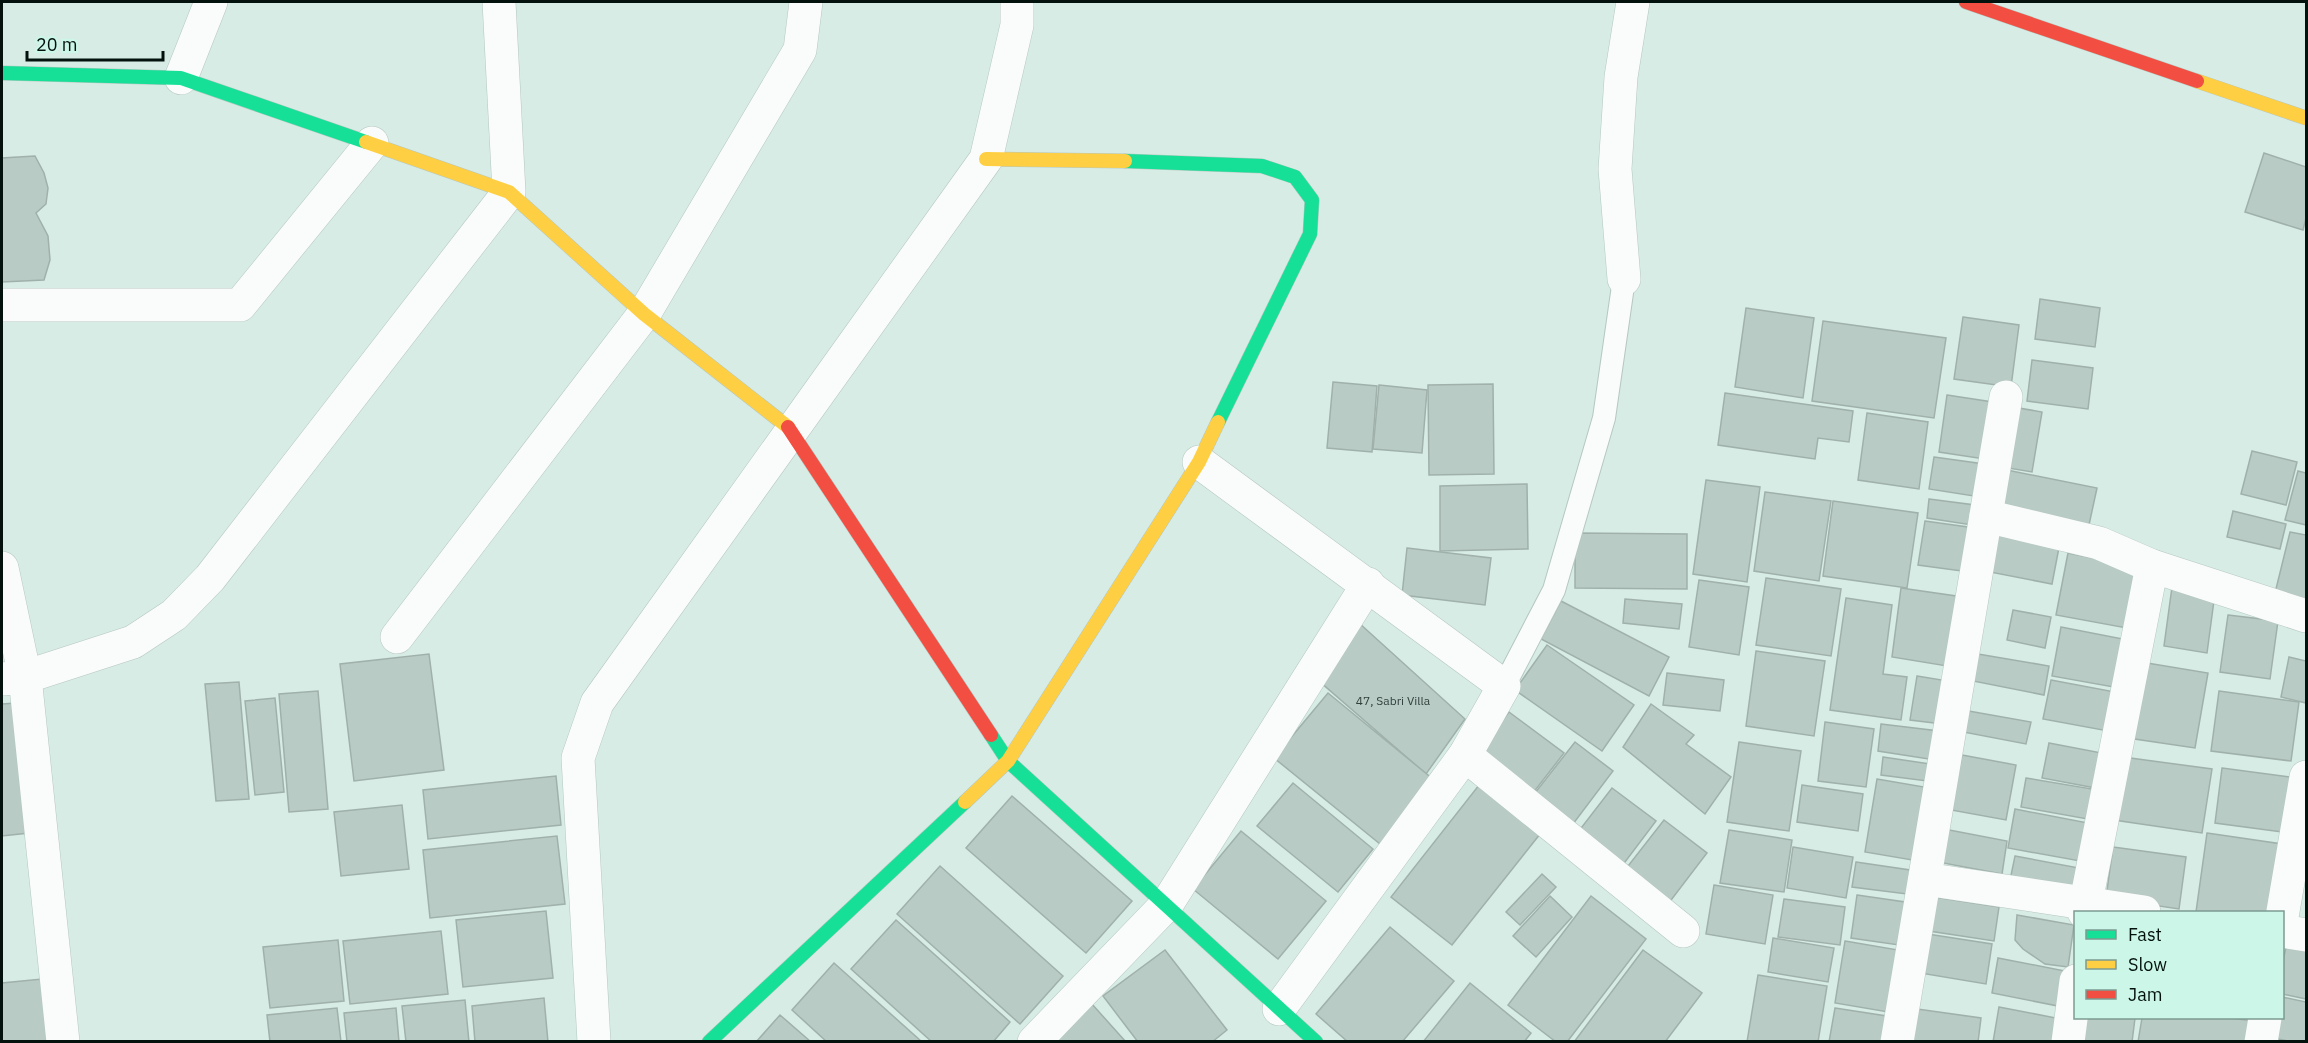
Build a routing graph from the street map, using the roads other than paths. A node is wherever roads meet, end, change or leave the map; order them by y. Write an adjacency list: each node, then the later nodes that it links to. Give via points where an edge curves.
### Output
1 (211, 2): 8 (street)
2 (500, 2): 12 (street)
3 (806, 2): 15 (street, via 800,50)
4 (1017, 2): 11 (street, via 1017,25)
5 (1633, 2): 13 (street, via 1621,77 1615,169)
6 (1966, 2): 9 (street)
7 (2, 73): 8 (street)
8 (181, 78): 10 (street)
9 (2307, 118)
10 (372, 142): 12 (street); 14 (street, via 240,305)
11 (986, 159): 17 (street); 18 (street, via 1262,166 1295,177 1312,200 1310,234)
12 (510, 192): 15 (street); 25 (street, via 210,578 174,615 133,642)
13 (1624, 279): 26 (lane, via 1604,418 1554,590)
14 (2, 305)
15 (644, 314): 17 (street); 24 (street)
16 (2006, 397): 19 (street)
17 (791, 429): 28 (street); 43 (street, via 597,703 578,758)
18 (1199, 462): 22 (street); 28 (street)
19 (1986, 516): 20 (street, via 2099,543); 30 (street)
20 (2152, 566): 23 (street); 32 (street)
21 (2, 568): 25 (street)
22 (1368, 584): 26 (street); 31 (street)
23 (2307, 616)
24 (397, 637)
25 (13, 678): 42 (street)
26 (1504, 686): 27 (street)
27 (1464, 755): 35 (street); 39 (street)
28 (1008, 761): 31 (street); 44 (street)
29 (2307, 777): 34 (street)
30 (1924, 879): 32 (street); 46 (street)
31 (1167, 904): 39 (street); 45 (street)
32 (2085, 908): 33 (street)
33 (2129, 911)
34 (2284, 911)
35 (1683, 931)
36 (2284, 931): 37 (street)
37 (2307, 935)
38 (2074, 996): 47 (street)
39 (1279, 1009): 41 (street)
40 (2265, 1019): 48 (street)
41 (1304, 1038)
42 (63, 1041)
43 (594, 1041)
44 (709, 1041)
45 (1034, 1041)
46 (1897, 1041)
47 (2068, 1041)
48 (2261, 1041)

